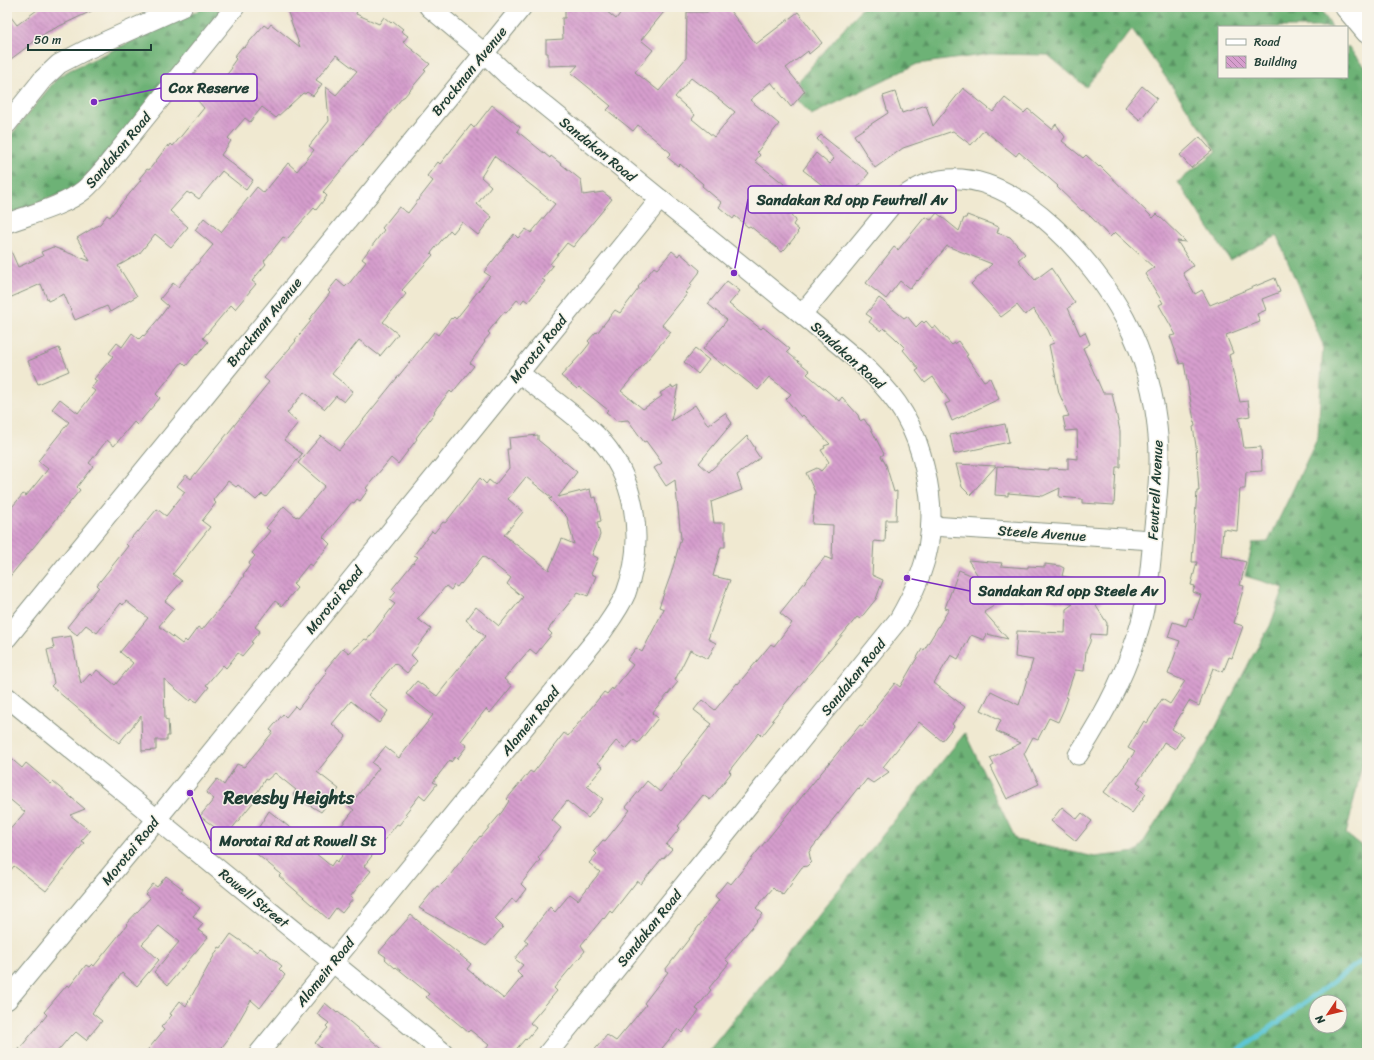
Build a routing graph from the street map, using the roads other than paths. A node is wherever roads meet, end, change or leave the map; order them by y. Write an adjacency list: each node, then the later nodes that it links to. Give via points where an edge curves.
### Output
1 (182, 7): 8 (street, via 59,64 43,79)
2 (235, 7): 10 (street, Sandakan Road, via 83,190 74,197)
3 (429, 7): 7 (street, Sandakan Road)
4 (522, 7): 7 (street, Brockman Avenue)
5 (1346, 7): 6 (main road)
6 (1367, 32)
7 (484, 53): 9 (street, Sandakan Road, via 506,74); 15 (street, Brockman Avenue)
8 (7, 124)
9 (660, 199): 11 (street, Sandakan Road); 12 (street, Morotai Road)
10 (7, 222)
11 (802, 314): 13 (street, Sandakan Road, via 875,376 905,415 915,436 926,474 931,503); 14 (street, Fewtrell Avenue, via 891,206 915,188 948,179 984,182 1023,204 1058,231 1093,269 1114,299 1135,340 1150,390 1158,437 1158,486)
12 (519, 372): 18 (street, Morotai Road); 19 (street, Alamein Road, via 595,435 622,473 636,518 637,544 633,572 615,614 602,632)
13 (931, 526): 14 (street, Steele Avenue); 23 (street, Sandakan Road, via 926,558 919,580 899,620)
14 (1153, 540): 17 (street, Fewtrell Avenue, via 1146,599 1134,642 1107,708)
15 (7, 638)
16 (7, 697): 18 (street, Rowell Street)
17 (1078, 755)
18 (157, 819): 19 (street, Rowell Street); 20 (street, Morotai Road)
19 (333, 962): 21 (street, Alamein Road); 22 (street, Rowell Street)
20 (7, 1000)
21 (260, 1053)
22 (444, 1053)
23 (548, 1053)

